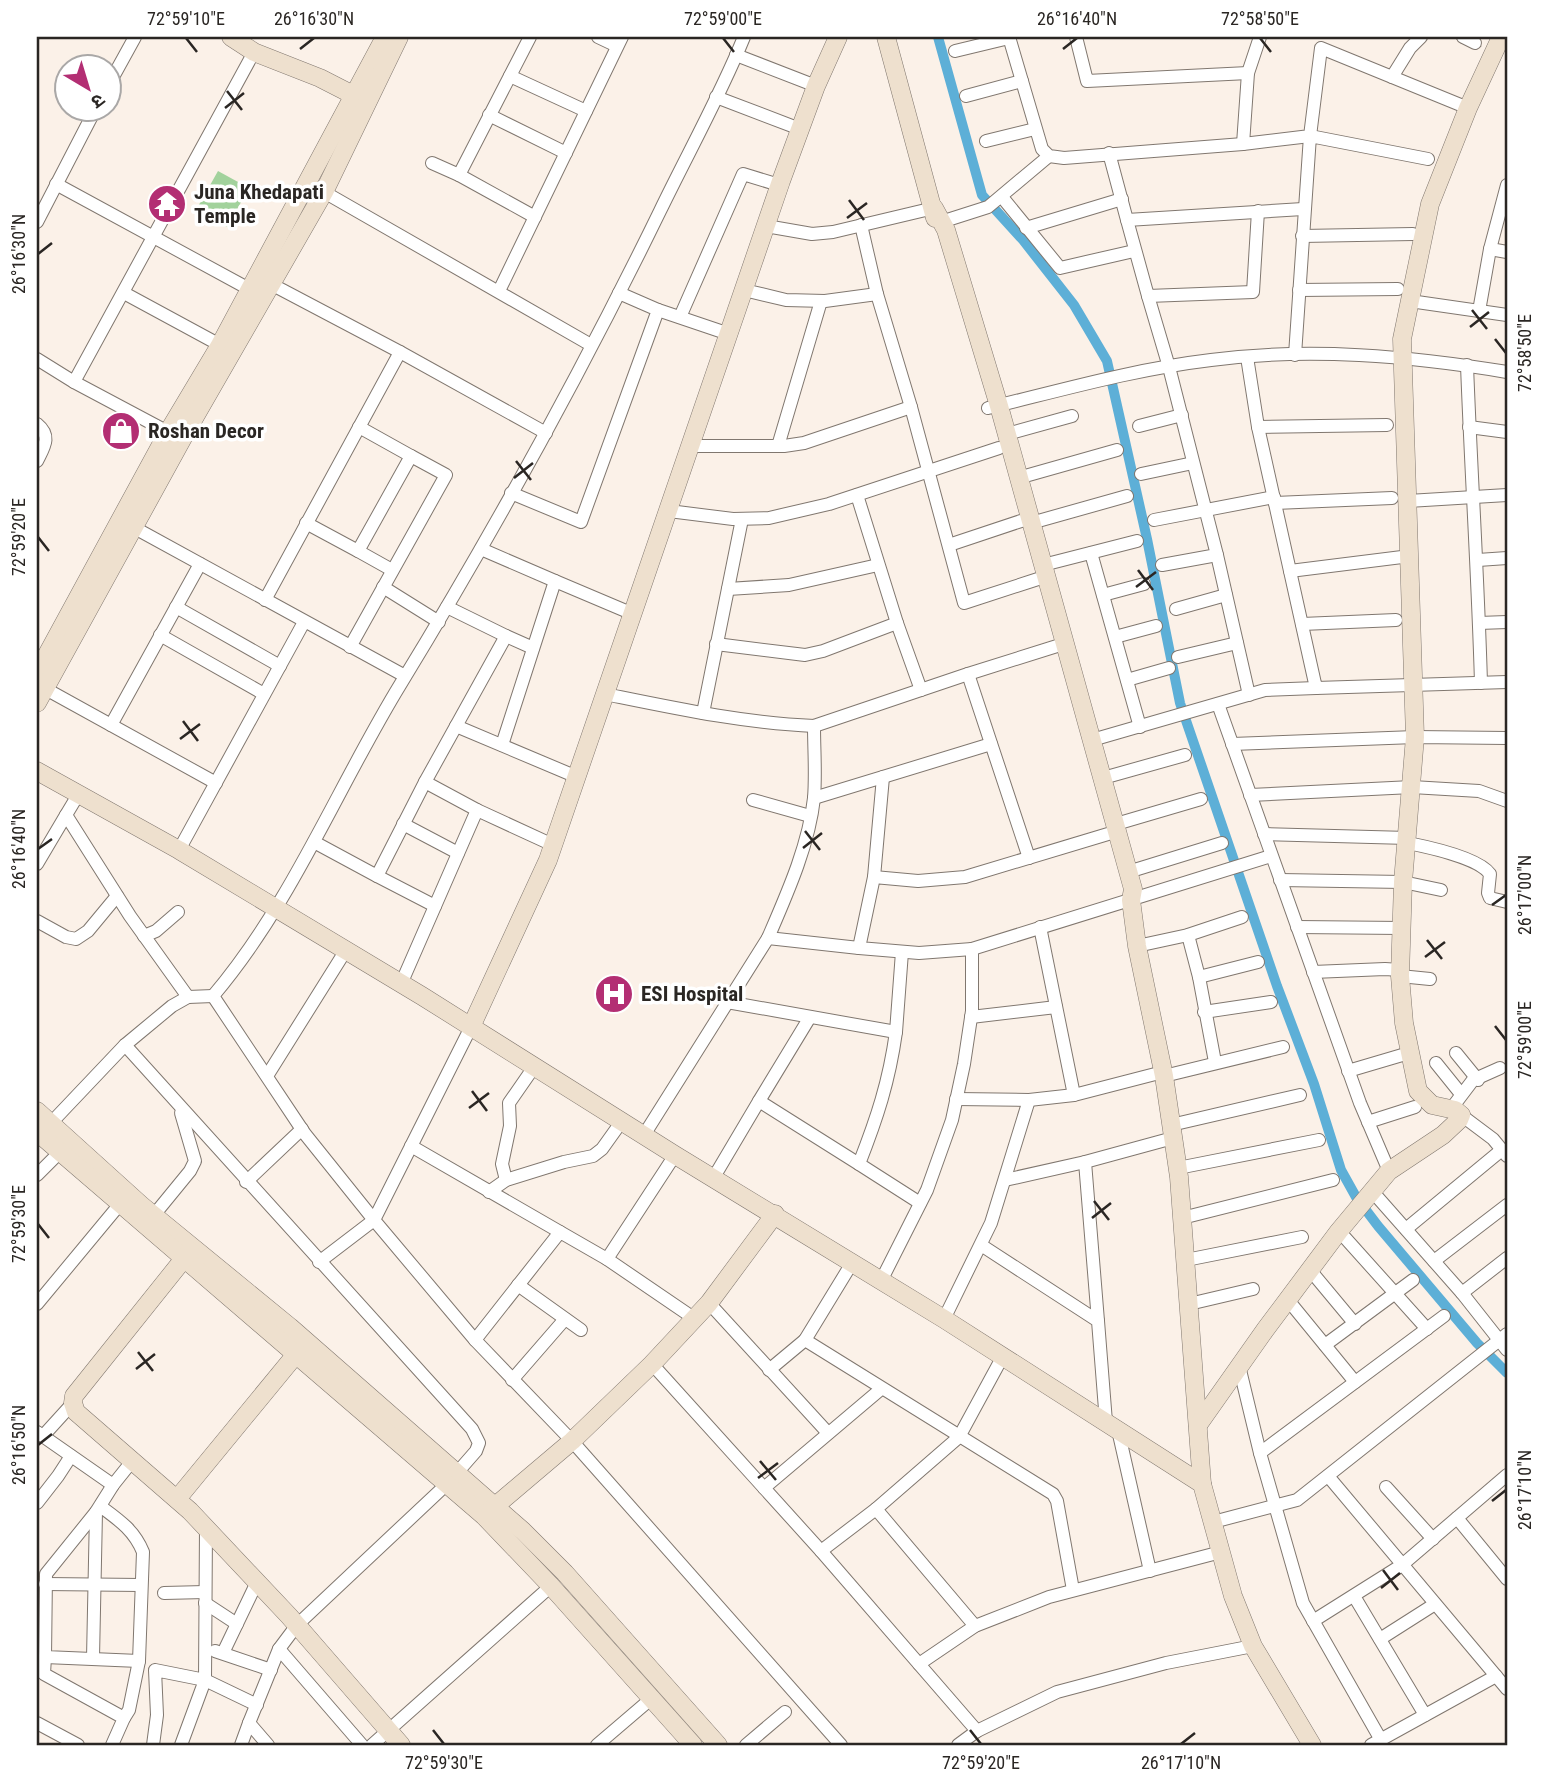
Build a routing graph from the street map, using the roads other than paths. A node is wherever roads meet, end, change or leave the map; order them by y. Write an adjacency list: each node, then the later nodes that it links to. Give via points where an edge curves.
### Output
1 (135, 37): 19 (street)
2 (231, 37): 17 (street)
3 (530, 37): 21 (street)
4 (598, 37): 13 (street)
5 (744, 37): 18 (street)
6 (838, 37): 24 (street)
7 (886, 37): 51 (street)
8 (1009, 37): 16 (street); 23 (street)
9 (1076, 37): 20 (street, via 1087,81)
10 (1260, 37): 20 (street)
11 (1422, 37): 22 (street)
12 (385, 38): 27 (street)
13 (620, 41): 29 (street)
14 (1324, 42): 22 (street); 34 (street)
15 (1502, 43): 28 (street)
16 (955, 51)
17 (254, 52): 27 (street); 59 (street)
18 (736, 55): 24 (street); 26 (street)
19 (122, 61)
20 (1248, 73): 36 (street)
21 (510, 76): 29 (street); 30 (street)
22 (1392, 76): 28 (street)
23 (1022, 81): 25 (street); 33 (street)
24 (816, 86): 32 (street)
25 (967, 96)
26 (716, 97): 32 (street); 70 (street)
27 (360, 99): 46 (street); 65 (street)
28 (1461, 104): 72 (street)
29 (586, 111): 37 (street)
30 (489, 115): 37 (street); 42 (street)
31 (89, 122): 43 (street)
32 (800, 129): 44 (street)
33 (1035, 129): 35 (street); 39 (street)
34 (1310, 136): 36 (street); 40 (street); 49 (street)
35 (986, 141)
36 (1243, 144): 38 (street)
37 (566, 153): 52 (street)
38 (1109, 153): 39 (street); 47 (street)
39 (1049, 156): 48 (street)
40 (1428, 159)
41 (432, 163): 42 (street)
42 (459, 176): 52 (street)
43 (56, 184): 54 (street); 59 (street)
44 (779, 185): 56 (street); 78 (street, via 743,174)
45 (1507, 187): 61 (street)
46 (324, 192): 64 (street); 68 (street)
47 (1122, 199): 53 (street); 57 (street)
48 (996, 202): 51 (street); 57 (street)
49 (1304, 209): 50 (street); 60 (street)
50 (1258, 211): 53 (street); 73 (street, via 1253,292)
51 (938, 215): 55 (street); 92 (street, via 936,232)
52 (536, 217): 68 (street)
53 (1127, 220): 62 (street)
54 (37, 222)
55 (861, 225): 56 (street, via 812,234); 71 (street)
56 (765, 226): 66 (street)
57 (1026, 228): 62 (street, via 1060,268)
58 (1413, 234): 60 (street)
59 (154, 236): 65 (street); 69 (street)
60 (1302, 236): 67 (street)
61 (1490, 249): 63 (street); 76 (street)
62 (1135, 251): 73 (street)
63 (1507, 252)
64 (271, 284): 82 (street); 127 (street)
65 (251, 290): 80 (street)
66 (744, 290): 74 (street, via 786,300); 79 (street)
67 (1299, 290): 72 (street); 83 (street)
68 (499, 291): 81 (street)
69 (124, 293): 80 (street); 90 (street)
70 (619, 293): 75 (street); 81 (street)
71 (877, 294): 74 (street); 91 (street)
72 (1404, 295): 76 (street); 85 (street, via 1402,340)
73 (1148, 296): 88 (street)
74 (821, 301): 106 (street)
75 (658, 310): 78 (street); 114 (street, via 581,522)
76 (1479, 311): 77 (street)
77 (1507, 315)
78 (680, 317): 79 (street)
79 (729, 334): 105 (street)
80 (220, 345): 101 (street)
81 (591, 345): 103 (street)
82 (400, 352): 99 (street); 103 (street)
83 (1295, 355): 84 (street); 85 (street)
84 (1247, 357): 88 (street); 100 (street)
85 (1396, 358): 87 (street); 120 (street)
86 (37, 359): 90 (street)
87 (1467, 366): 89 (street); 98 (street)
88 (1169, 367): 92 (street); 93 (street)
89 (1507, 372)
90 (74, 382): 101 (street)
91 (911, 407): 106 (street, via 804,443); 111 (street)
92 (994, 407): 104 (street)
93 (1182, 415): 96 (street); 110 (street)
94 (1072, 416): 104 (street)
95 (37, 424): 109 (street, via 47,439)
96 (1139, 425)
97 (1387, 425): 100 (street)
98 (1469, 426): 102 (street); 118 (street)
99 (359, 427): 108 (street); 126 (street)
100 (1258, 427): 119 (street)
101 (168, 432): 170 (street)
102 (1507, 432)
103 (546, 433): 114 (street)
104 (1003, 441): 111 (street); 113 (street); 125 (street)
105 (691, 446): 106 (street); 122 (street)
106 (778, 446)
107 (1117, 450): 113 (street)
108 (411, 456): 131 (street); 140 (street, via 446,475)
109 (37, 461)
110 (1194, 463): 112 (street); 121 (street)
111 (929, 471): 115 (street); 129 (street)
112 (1141, 474)
113 (1018, 478): 125 (street)
114 (511, 493): 130 (street)
115 (857, 495): 123 (street, via 769,518); 138 (street)
116 (1507, 495): 118 (street)
117 (1127, 496): 125 (street)
118 (1472, 496): 120 (street); 136 (street)
119 (1274, 500): 120 (street); 121 (street); 141 (street)
120 (1400, 500): 134 (street)
121 (1205, 509): 124 (street); 133 (street)
122 (669, 511): 123 (street); 153 (street)
123 (742, 519): 146 (street)
124 (1154, 520)
125 (1026, 522): 129 (street); 142 (street)
126 (306, 523): 131 (street); 149 (street)
127 (133, 527): 137 (street); 180 (street)
128 (1137, 541): 132 (street)
129 (949, 545): 142 (street, via 964,603)
130 (481, 549): 143 (street); 151 (street)
131 (358, 551): 140 (street)
132 (1091, 553): 142 (street); 147 (street)
133 (1217, 555): 139 (street); 148 (street)
134 (1410, 556): 141 (street); 179 (street)
135 (1507, 558): 136 (street)
136 (1478, 560): 159 (street)
137 (200, 564): 149 (street); 150 (street)
138 (878, 565): 146 (street, via 789,585); 158 (street)
139 (1162, 565)
140 (392, 570): 145 (street)
141 (1290, 571): 160 (street)
142 (1040, 572): 167 (street); 194 (street)
143 (555, 581): 153 (street); 169 (street)
144 (1144, 584): 147 (street)
145 (383, 587): 156 (street); 168 (street)
146 (728, 589): 166 (street)
147 (1103, 595): 164 (street)
148 (1226, 596): 152 (street); 165 (street)
149 (265, 600): 155 (street)
150 (176, 607): 162 (street); 172 (street)
151 (447, 607): 156 (street); 163 (street)
152 (1176, 609)
153 (633, 614): 184 (street)
154 (1396, 620): 160 (street)
155 (304, 622): 168 (street); 172 (street)
156 (439, 622): 175 (street)
157 (1507, 622): 159 (street)
158 (897, 623): 166 (street, via 805,655); 182 (street)
159 (1479, 623): 178 (street)
160 (1302, 624): 181 (street)
161 (1156, 626): 164 (street)
162 (160, 635): 183 (street); 188 (street)
163 (506, 636): 169 (street); 189 (street)
164 (1115, 637): 176 (street)
165 (1237, 643): 171 (street); 185 (street)
166 (716, 644): 187 (street)
167 (1057, 646): 174 (street); 216 (street)
168 (350, 647): 175 (street)
169 (533, 648): 197 (street)
170 (42, 652): 180 (street)
171 (1178, 657)
172 (280, 666): 183 (street)
173 (1169, 668): 176 (street)
174 (968, 674): 182 (street); 195 (street)
175 (405, 676): 219 (street)
176 (1127, 680): 191 (street)
177 (1507, 682): 178 (street)
178 (1481, 683): 179 (street)
179 (1411, 686): 181 (street); 192 (street)
180 (39, 688): 188 (street)
181 (1316, 688): 185 (street)
182 (921, 690): 190 (street)
183 (264, 694): 204 (street)
184 (605, 694): 187 (street); 200 (street)
185 (1249, 695): 186 (street)
186 (1218, 704): 191 (street); 196 (street)
187 (703, 713): 190 (street)
188 (111, 725): 204 (street)
189 (456, 726): 197 (street); 203 (street)
190 (814, 726): 208 (street)
191 (1140, 727): 194 (street)
192 (1415, 737): 193 (street); 196 (street); 205 (street)
193 (1507, 738)
194 (1092, 740): 202 (street)
195 (991, 744): 201 (street); 225 (street)
196 (1232, 744): 207 (street)
197 (502, 745): 200 (street)
198 (1185, 755): 202 (street)
199 (37, 771): 206 (street)
200 (577, 777): 221 (street)
201 (883, 777): 208 (street); 229 (street)
202 (1103, 778): 216 (street)
203 (425, 782): 212 (street); 215 (street)
204 (216, 783): 222 (street)
205 (1412, 787): 207 (street); 211 (street, via 1479,791); 218 (street)
206 (78, 795): 213 (street); 222 (street)
207 (1250, 795): 217 (street)
208 (814, 798): 214 (street)
209 (1200, 799): 216 (street)
210 (753, 800): 214 (street)
211 (1507, 800)
212 (477, 810): 221 (street); 223 (street)
213 (66, 815): 226 (street); 233 (street)
214 (810, 816): 246 (street, via 788,891)
215 (404, 824): 223 (street); 228 (street)
216 (1112, 829): 225 (street); 227 (street); 234 (street, via 1124,890)
217 (1264, 834): 218 (street); 224 (street)
218 (1408, 841): 231 (street); 235 (street, via 1488,870 1490,898)
219 (314, 842): 228 (street); 237 (street)
220 (1222, 843): 227 (street)
221 (553, 845): 266 (street)
222 (178, 850): 237 (street)
223 (458, 853): 236 (street)
224 (1271, 856): 230 (street); 234 (street)
225 (1029, 858): 229 (street, via 965,877 918,881)
226 (37, 864)
227 (1128, 872): 234 (street)
228 (377, 876): 236 (street)
229 (874, 877): 248 (street)
230 (1280, 880): 231 (street); 242 (street)
231 (1404, 882): 232 (street); 243 (street)
232 (1441, 890)
233 (117, 896): 240 (street, via 76,939); 245 (street)
234 (1131, 900): 241 (street); 247 (street)
235 (1507, 902)
236 (435, 906): 257 (street)
237 (276, 908): 250 (street); 258 (street)
238 (178, 912): 245 (street)
239 (1242, 917): 244 (street)
240 (37, 921)
241 (1040, 927): 249 (street); 262 (street)
242 (1297, 927): 243 (street); 253 (street)
243 (1402, 928): 254 (street)
244 (1188, 935): 247 (street); 255 (street)
245 (144, 936): 259 (street)
246 (768, 938): 248 (street); 260 (street)
247 (1137, 946): 277 (street)
248 (859, 948): 251 (street)
249 (972, 949): 251 (street); 265 (street)
250 (346, 950): 257 (street); 278 (street)
251 (902, 952): 267 (street)
252 (1258, 962): 255 (street)
253 (1313, 972): 254 (street, via 1385,969); 276 (street)
254 (1400, 973): 256 (street); 270 (street)
255 (1199, 977): 263 (street)
256 (1430, 979)
257 (401, 984): 266 (street)
258 (213, 996): 259 (street); 278 (street)
259 (188, 997): 268 (street)
260 (727, 1002): 264 (street); 294 (street)
261 (1271, 1002): 263 (street)
262 (1056, 1007): 265 (street); 281 (street)
263 (1204, 1012): 272 (street)
264 (810, 1017): 267 (street); 284 (street)
265 (971, 1017): 282 (street)
266 (471, 1027): 274 (street); 296 (street)
267 (896, 1032): 301 (street, via 880,1111)
268 (125, 1045): 285 (street); 291 (street)
269 (1283, 1047): 272 (street)
270 (1409, 1053): 276 (street); 286 (street, via 1424,1100 1432,1105)
271 (1456, 1053): 279 (street)
272 (1215, 1062): 277 (street)
273 (1436, 1063): 286 (street)
274 (534, 1067): 289 (street); 306 (street, via 509,1103 510,1126 502,1164)
275 (1500, 1068): 279 (street)
276 (1348, 1071): 290 (street)
277 (1163, 1074): 281 (street); 293 (street)
278 (267, 1076): 292 (street)
279 (1478, 1080): 286 (street)
280 (1300, 1094): 293 (street)
281 (1074, 1095): 283 (street)
282 (956, 1099): 283 (street); 312 (street)
283 (1029, 1100): 307 (street)
284 (759, 1101): 301 (street); 305 (street)
285 (179, 1106): 309 (street); 316 (street, via 195,1161)
286 (1458, 1106): 299 (street, via 1493,1139); 303 (street, via 1459,1120)
287 (1415, 1107): 290 (street)
288 (37, 1111): 291 (street)
289 (622, 1121): 294 (street); 306 (street, via 593,1156)
290 (1368, 1122): 303 (street)
291 (44, 1128): 297 (street); 316 (street)
292 (302, 1129): 309 (street); 318 (street)
293 (1172, 1132): 300 (street); 302 (street)
294 (644, 1135): 298 (street)
295 (1320, 1140): 302 (street)
296 (411, 1146): 310 (street); 318 (street)
297 (60, 1152): 304 (street); 313 (street)
298 (675, 1155): 305 (street); 326 (street)
299 (1502, 1155): 319 (street)
300 (1085, 1162): 307 (street); 346 (street)
301 (859, 1164): 312 (street)
302 (1178, 1168): 317 (street)
303 (1389, 1171): 311 (street)
304 (37, 1175)
305 (714, 1177): 315 (street)
306 (506, 1180): 310 (street)
307 (1005, 1180): 323 (street)
308 (1333, 1180): 317 (street)
309 (246, 1182): 329 (street)
310 (489, 1192): 321 (street)
311 (1366, 1199): 319 (street); 320 (street)
312 (920, 1203): 332 (street)
313 (120, 1204): 324 (street); 340 (street)
314 (1507, 1205): 328 (street)
315 (775, 1214): 330 (street); 339 (street)
316 (154, 1215): 324 (street)
317 (1182, 1218): 327 (street)
318 (374, 1220): 329 (street); 350 (street)
319 (1406, 1229): 328 (street)
320 (1339, 1231): 331 (street); 337 (street)
321 (560, 1232): 326 (street); 334 (street)
322 (1302, 1237): 327 (street)
323 (981, 1245): 345 (street); 346 (street)
324 (188, 1253): 354 (street); 362 (street); 374 (street, via 290,1327)
325 (1507, 1258): 336 (street)
326 (607, 1259): 344 (street)
327 (1186, 1260): 341 (street)
328 (1434, 1261): 336 (street)
329 (319, 1262): 374 (street, via 477,1437 476,1451)
330 (852, 1263): 332 (street); 351 (street)
331 (1310, 1270): 338 (street); 347 (street)
332 (881, 1280): 345 (street)
333 (1413, 1280): 337 (street)
334 (518, 1285): 343 (street); 350 (street)
335 (1253, 1289): 341 (street)
336 (1462, 1293): 352 (street)
337 (1396, 1294): 347 (street); 348 (street)
338 (1288, 1300): 353 (street); 357 (street)
339 (709, 1303): 344 (street); 358 (street)
340 (37, 1304)
341 (1189, 1304): 363 (street)
342 (1444, 1316): 348 (street)
343 (565, 1319): 349 (street); 359 (street)
344 (695, 1319): 356 (street)
345 (944, 1319): 355 (street)
346 (1098, 1321): 364 (street)
347 (1355, 1324): 353 (street)
348 (1427, 1329): 360 (street)
349 (581, 1330)
350 (475, 1340): 359 (street)
351 (805, 1340): 358 (street); 361 (street)
352 (1502, 1341): 373 (street)
353 (1325, 1345): 360 (street)
354 (297, 1353): 374 (street); 379 (street)
355 (1003, 1356): 364 (street); 367 (street)
356 (652, 1364): 368 (street); 378 (street)
357 (1239, 1366): 363 (street); 369 (street)
358 (769, 1370): 365 (street)
359 (512, 1380): 368 (street)
360 (1355, 1382): 369 (street)
361 (881, 1389): 365 (street); 367 (street)
362 (73, 1403): 366 (street); 371 (street, via 76,1412)
363 (1198, 1425): 375 (street)
364 (1112, 1426): 375 (street); 392 (street)
365 (828, 1433): 378 (street)
366 (40, 1434): 370 (street)
367 (959, 1437): 383 (street); 399 (street, via 1053,1494)
368 (572, 1441): 384 (street); 445 (street)
369 (1260, 1453): 381 (street)
370 (71, 1456): 376 (street); 380 (street)
371 (133, 1460): 376 (street); 379 (street)
372 (1507, 1475): 385 (street)
373 (1328, 1476): 381 (street, via 1297,1500); 391 (street)
374 (453, 1478): 384 (street); 406 (street)
375 (1202, 1484): 386 (street)
376 (113, 1485): 382 (street)
377 (1386, 1486): 388 (street)
378 (764, 1488): 389 (street)
379 (177, 1499): 387 (street)
380 (37, 1503)
381 (1276, 1507): 386 (street); 404 (street, via 1303,1603)
382 (98, 1509): 394 (street); 396 (street); 397 (street, via 129,1527 138,1540)
383 (876, 1509): 389 (street); 407 (street)
384 (489, 1511): 398 (street); 443 (street, via 565,1573)
385 (1457, 1518): 388 (street); 393 (street)
386 (1213, 1522): 390 (street)
387 (206, 1527): 395 (street); 402 (street)
388 (1433, 1539): 391 (street)
389 (821, 1551): 415 (street)
390 (1221, 1552): 392 (street); 409 (street)
391 (1402, 1565): 401 (street); 403 (street)
392 (1150, 1571): 399 (street)
393 (1507, 1579)
394 (43, 1581): 396 (street); 413 (street)
395 (257, 1582): 405 (street); 406 (street)
396 (95, 1584): 397 (street); 414 (street)
397 (141, 1585): 416 (street)
398 (551, 1586): 422 (street); 429 (street)
399 (1073, 1590): 407 (street)
400 (164, 1593): 402 (street)
401 (1354, 1595): 404 (street); 408 (street)
402 (205, 1598): 405 (street); 410 (street)
403 (1435, 1604): 408 (street); 421 (street)
404 (1313, 1621): 431 (street)
405 (237, 1623): 412 (street)
406 (297, 1625): 411 (street); 429 (street)
407 (975, 1626): 415 (street)
408 (1380, 1639): 425 (street)
409 (1253, 1646): 430 (street, via 1057,1692); 447 (street)
410 (205, 1647): 412 (street); 420 (street)
411 (279, 1649): 418 (street); 438 (street)
412 (223, 1653): 418 (street)
413 (45, 1657): 414 (street); 419 (street)
414 (93, 1658): 416 (street)
415 (919, 1664): 430 (street)
416 (138, 1665): 417 (street); 426 (street)
417 (155, 1670): 420 (street); 434 (street, via 158,1715)
418 (271, 1671): 423 (street)
419 (40, 1673): 426 (street)
420 (205, 1680): 423 (street); 435 (street)
421 (1502, 1680): 425 (street)
422 (652, 1698): 441 (street); 442 (street)
423 (257, 1705): 428 (street)
424 (785, 1712): 444 (street)
425 (1425, 1715): 431 (street)
426 (124, 1718): 433 (street)
427 (37, 1723): 432 (street)
428 (249, 1723): 436 (street); 437 (street)
429 (389, 1731): 439 (street); 440 (street)
430 (977, 1731): 446 (street)
431 (1376, 1743)
432 (78, 1745)
433 (112, 1745)
434 (153, 1745)
435 (181, 1745)
436 (241, 1745)
437 (268, 1745)
438 (362, 1745)
439 (372, 1745)
440 (401, 1745)
441 (597, 1745)
442 (693, 1745)
443 (718, 1745)
444 (746, 1745)
445 (841, 1745)
446 (958, 1745)
447 (1312, 1745)

